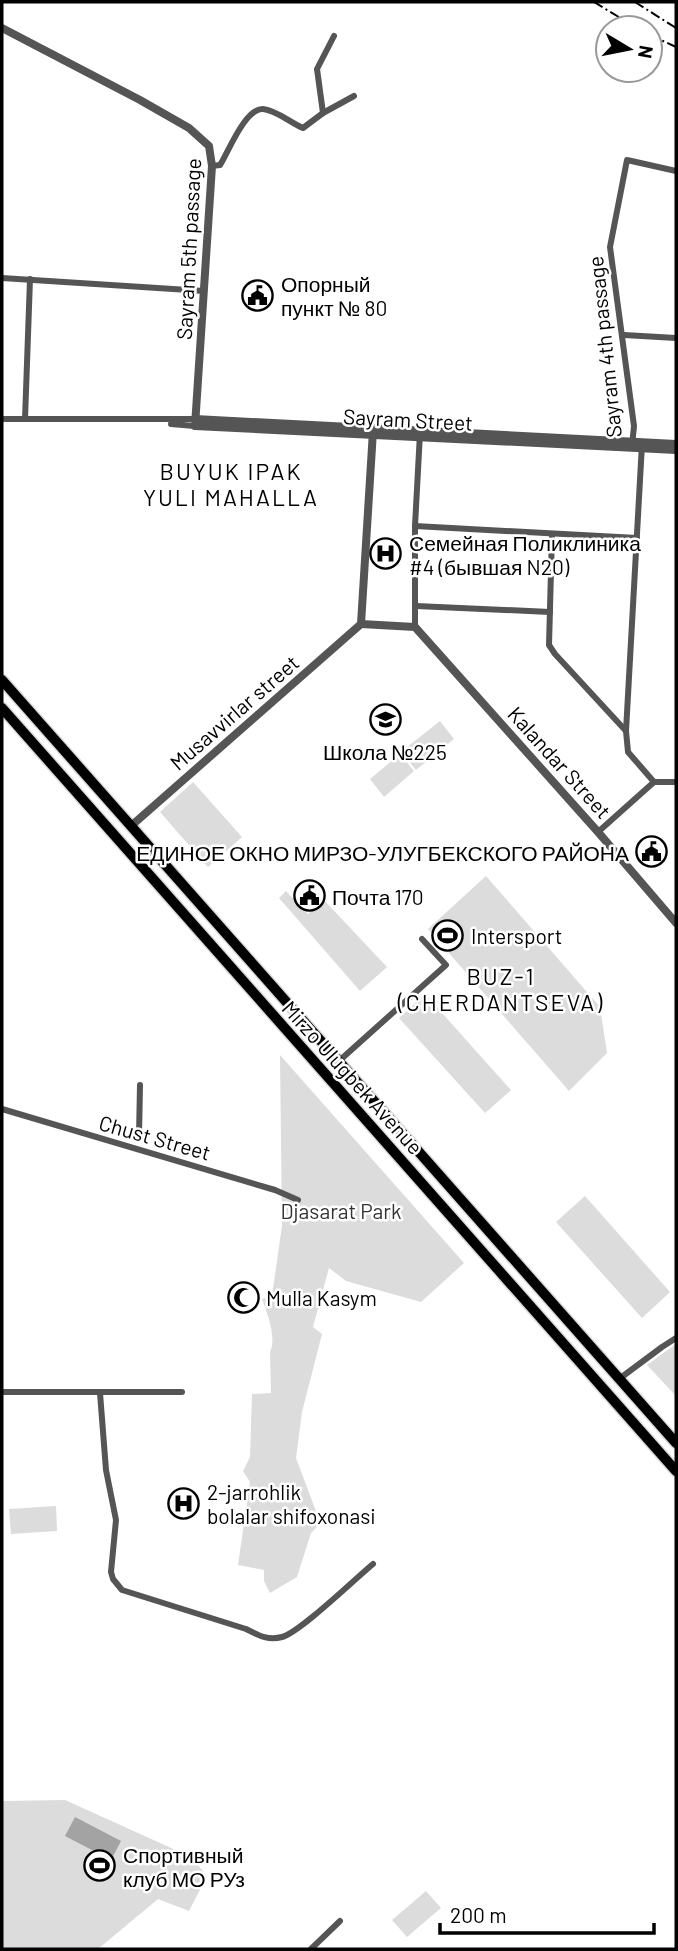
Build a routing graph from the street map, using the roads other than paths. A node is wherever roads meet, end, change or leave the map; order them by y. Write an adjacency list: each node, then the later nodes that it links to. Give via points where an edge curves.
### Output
1 (2, 28): 5 (street, Sayram 5th passage, via 189,128 208,143)
2 (334, 36): 4 (street, via 317,69)
3 (354, 96): 4 (street)
4 (323, 113): 5 (street, via 303,128 258,110 240,128 220,165)
5 (212, 166): 9 (street, Sayram 5th passage)
6 (676, 171): 10 (street, Sayram 4th passage, via 627,160 610,247)
7 (2, 278): 8 (street)
8 (30, 279): 9 (street); 13 (street)
9 (204, 291): 14 (street, Sayram 5th passage)
10 (624, 335): 11 (street); 18 (street, Sayram 4th passage)
11 (676, 338)
12 (2, 419): 13 (street, Sayram Street)
13 (26, 419): 14 (street, Sayram Street)
14 (195, 422): 15 (street, Sayram Street)
15 (373, 432): 16 (street, Sayram Street); 25 (street)
16 (420, 434): 18 (street, Sayram Street); 20 (street)
17 (676, 444): 18 (street, Sayram Street)
18 (637, 445): 19 (street, Sayram Street); 22 (street, Sayram 4th passage)
19 (676, 450)
20 (415, 526): 21 (street); 23 (street)
21 (552, 534): 22 (street); 24 (street)
22 (637, 538): 29 (street, Sayram 4th passage)
23 (416, 606): 24 (street); 26 (street)
24 (550, 612): 29 (street, via 552,651)
25 (361, 624): 26 (street); 32 (street, Musavvirlar street)
26 (415, 627): 33 (street, Kalandar Street)
27 (2, 680): 32 (main road, Mirzo Ulugbek Avenue)
28 (2, 708): 35 (main road, Mirzo Ulugbek Avenue)
29 (626, 731): 30 (street, via 628,752)
30 (654, 782): 31 (street); 33 (street)
31 (676, 782)
32 (131, 826): 34 (main road, Mirzo Ulugbek Avenue)
33 (598, 832): 36 (street, Kalandar Street)
34 (167, 867): 35 (main road); 38 (main road, Mirzo Ulugbek Avenue)
35 (153, 879): 49 (main road, Mirzo Ulugbek Avenue)
36 (676, 923)
37 (422, 939): 38 (street, via 446,965)
38 (339, 1061): 44 (main road, Mirzo Ulugbek Avenue)
39 (140, 1085): 41 (street)
40 (2, 1110): 42 (street, Chust Street)
41 (139, 1135)
42 (298, 1200)
43 (676, 1338): 44 (street)
44 (619, 1379): 48 (main road, Mirzo Ulugbek Avenue)
45 (2, 1392): 47 (street)
46 (182, 1392): 47 (street)
47 (100, 1393): 52 (street, via 106,1471 116,1520 110,1572 122,1590 274,1639 292,1633)
48 (633, 1394): 49 (main road); 50 (main road, Mirzo Ulugbek Avenue)
49 (619, 1406): 51 (main road, Mirzo Ulugbek Avenue)
50 (676, 1443)
51 (676, 1471)
52 (373, 1564)
53 (341, 1921): 54 (street)
54 (311, 1949)

